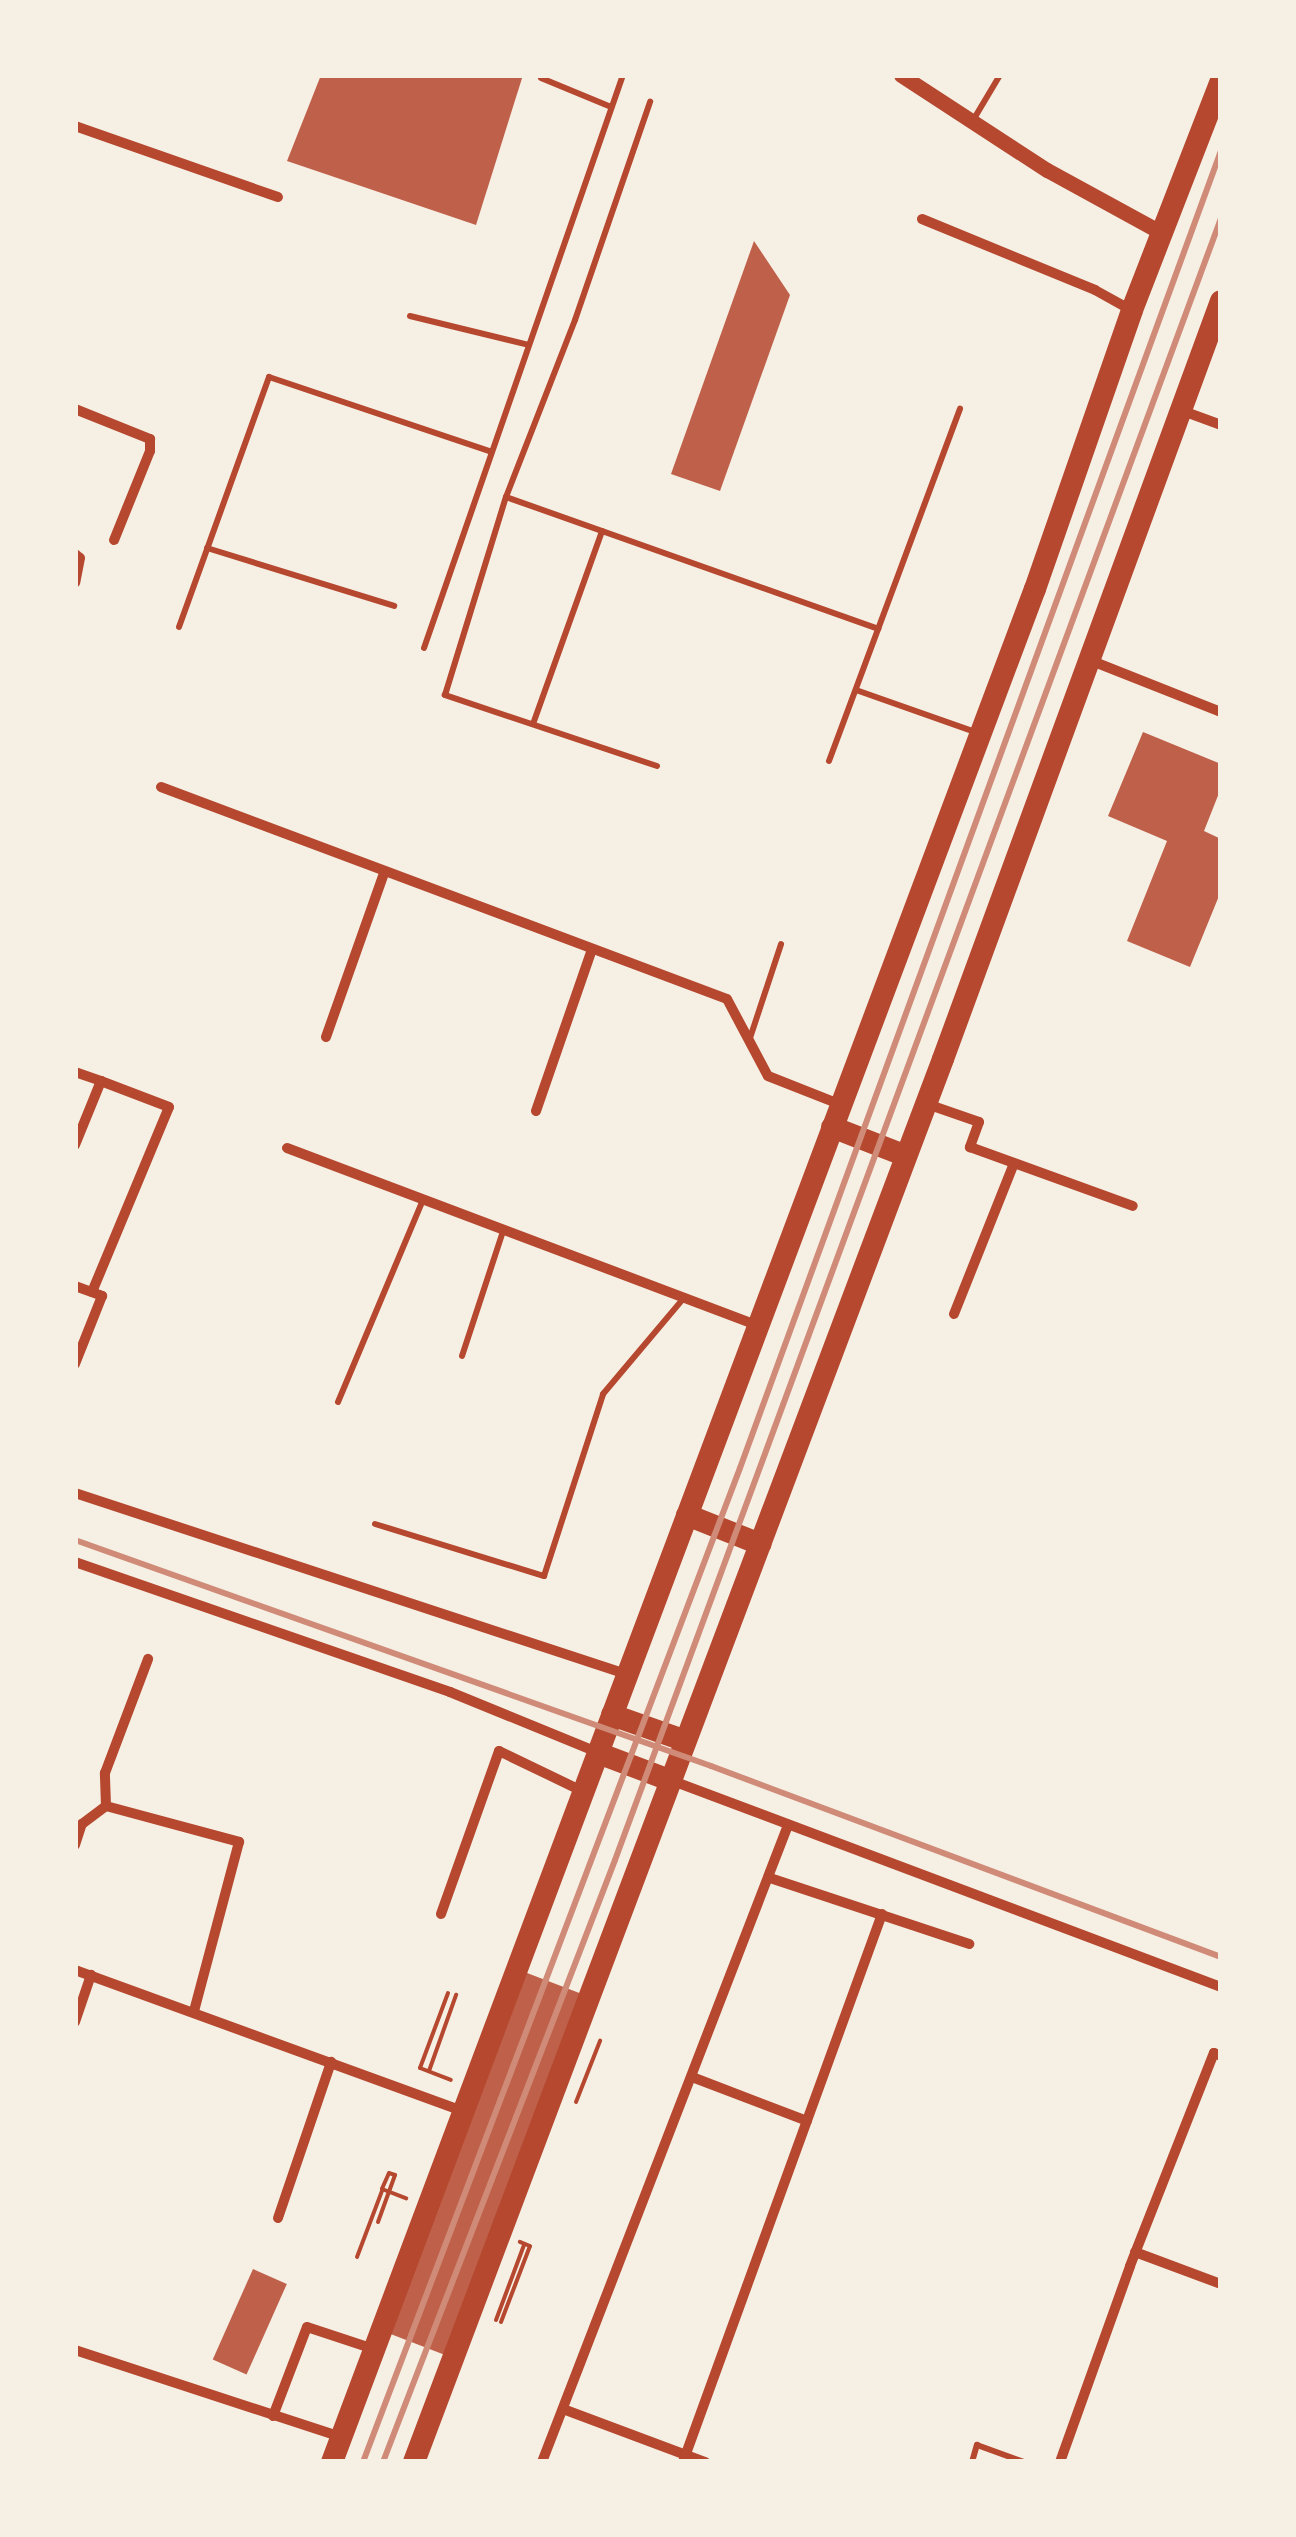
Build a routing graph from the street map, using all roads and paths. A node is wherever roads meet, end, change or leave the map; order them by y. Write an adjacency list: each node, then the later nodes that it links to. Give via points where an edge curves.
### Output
1 (623, 75): 7 (lane)
2 (901, 75): 8 (street)
3 (1000, 75): 8 (lane)
4 (541, 78): 7 (lane)
5 (1221, 80): 12 (highway)
6 (650, 102): 22 (lane)
7 (610, 107): 16 (lane)
8 (971, 123): 12 (street)
9 (75, 126): 10 (street)
10 (278, 196)
11 (922, 220): 14 (street)
12 (1162, 233): 14 (highway)
13 (1221, 301): 19 (highway)
14 (1132, 310): 36 (highway)
15 (410, 316): 16 (lane)
16 (529, 345): 21 (lane)
17 (75, 409): 24 (street, via 150,440)
18 (960, 409): 30 (lane)
19 (1183, 410): 20 (street); 32 (highway)
20 (1221, 425)
21 (492, 452): 25 (lane, via 270,377); 31 (lane)
22 (506, 497): 23 (lane); 35 (lane, via 445,695)
23 (602, 531): 30 (lane); 35 (lane)
24 (114, 540)
25 (207, 548): 28 (lane); 29 (lane)
26 (75, 554): 27 (street)
27 (75, 583)
28 (394, 606)
29 (179, 627)
30 (878, 630): 33 (lane)
31 (424, 648)
32 (1092, 662): 34 (street); 47 (highway)
33 (856, 690): 36 (lane); 37 (lane)
34 (1221, 712)
35 (533, 724): 38 (lane)
36 (981, 734): 49 (highway)
37 (829, 761)
38 (657, 766)
39 (160, 787): 40 (street)
40 (384, 874): 42 (street); 43 (street)
41 (781, 944): 44 (lane)
42 (592, 949): 44 (street, via 727,999); 48 (street)
43 (326, 1037)
44 (750, 1040): 49 (street, via 768,1076)
45 (75, 1072): 46 (street)
46 (101, 1082): 50 (street); 58 (street, via 169,1107)
47 (926, 1104): 52 (highway); 53 (street, via 979,1122 970,1147)
48 (536, 1111)
49 (836, 1116): 52 (highway); 61 (highway)
50 (75, 1146)
51 (287, 1148): 54 (street)
52 (906, 1156): 68 (highway)
53 (1014, 1163): 55 (street); 60 (street)
54 (423, 1200): 56 (street); 64 (lane)
55 (1133, 1206)
56 (504, 1230): 59 (street); 62 (lane)
57 (75, 1286): 58 (street)
58 (92, 1292): 63 (street, via 102,1296)
59 (684, 1298): 61 (street); 67 (lane, via 603,1394 544,1576)
60 (954, 1314)
61 (759, 1326): 66 (highway)
62 (462, 1356)
63 (75, 1364)
64 (338, 1402)
65 (75, 1493): 71 (street)
66 (687, 1515): 68 (highway); 71 (highway)
67 (375, 1524)
68 (760, 1544): 73 (highway)
69 (75, 1562): 74 (street, via 450,1692)
70 (148, 1659): 77 (street, via 104,1773)
71 (626, 1675): 72 (highway)
72 (612, 1715): 73 (highway); 74 (highway)
73 (686, 1741): 75 (highway)
74 (598, 1753): 75 (highway); 76 (highway)
75 (672, 1781): 78 (street); 116 (highway)
76 (583, 1792): 81 (street, via 499,1751); 98 (highway)
77 (106, 1806): 79 (street, via 82,1824); 89 (street, via 239,1842)
78 (788, 1825): 80 (street); 86 (street)
79 (75, 1845)
80 (770, 1878): 82 (street); 95 (street)
81 (442, 1914)
82 (882, 1914): 83 (street); 99 (street)
83 (969, 1944)
84 (75, 1970): 85 (street)
85 (91, 1976): 89 (street); 90 (street)
86 (1221, 1987)
87 (448, 1992): 94 (path, via 420,2068)
88 (456, 1996): 94 (path)
89 (194, 2011): 93 (street)
90 (75, 2022)
91 (600, 2040): 97 (path)
92 (1221, 2056): 105 (street, via 1214,2053)
93 (332, 2062): 98 (street); 102 (street)
94 (429, 2072): 96 (path)
95 (692, 2077): 99 (street); 111 (street)
96 (456, 2082)
97 (573, 2110)
98 (464, 2112): 109 (highway)
99 (807, 2121): 114 (street)
100 (382, 2190): 101 (path); 103 (path, via 389,2172 395,2175); 106 (path)
101 (410, 2200)
102 (278, 2218)
103 (378, 2222)
104 (527, 2245): 108 (path)
105 (1135, 2252): 107 (street); 121 (street)
106 (357, 2256)
107 (1221, 2284)
108 (498, 2321)
109 (374, 2349): 112 (street, via 307,2327); 113 (highway)
110 (75, 2350): 112 (street)
111 (563, 2409): 114 (street); 117 (street)
112 (273, 2416): 113 (street)
113 (342, 2437): 115 (highway)
114 (684, 2458): 118 (street)
115 (332, 2462)
116 (414, 2462)
117 (542, 2462)
118 (705, 2462)
119 (972, 2462): 120 (lane, via 977,2445)
120 (1024, 2462)
121 (1060, 2462)

